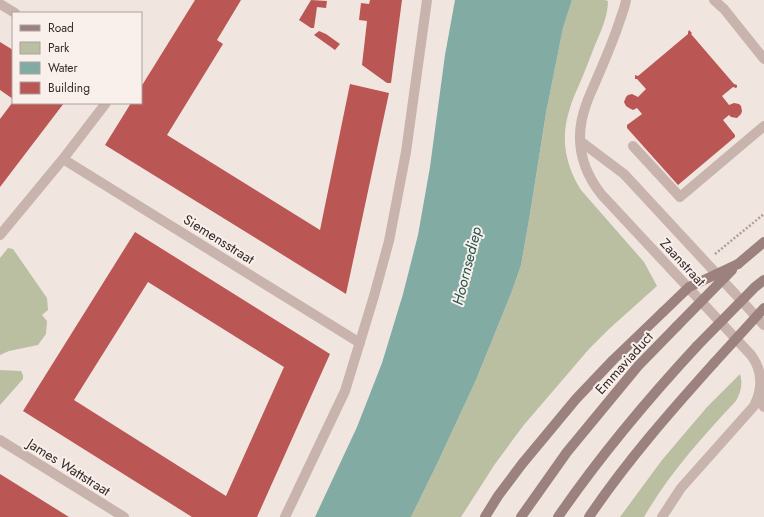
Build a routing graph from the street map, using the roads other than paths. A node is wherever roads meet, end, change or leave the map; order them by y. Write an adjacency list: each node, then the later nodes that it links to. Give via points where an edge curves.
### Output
1 (427, 0): 18 (street, via 406,152 389,241)
2 (626, 0): 9 (street, Zaanstraat, via 616,33 586,105)
3 (714, 0): 6 (street)
4 (0, 4): 5 (street)
5 (13, 12)
6 (764, 59)
7 (105, 104): 11 (street)
8 (764, 126): 10 (street, via 680,197)
9 (580, 141): 17 (street, via 624,174); 19 (street, Zaanstraat, via 582,158 592,183 755,360 760,373)
10 (633, 146)
11 (63, 159): 12 (street); 18 (street, Siemensstraat)
12 (0, 236)
13 (764, 242): 14 (main road, Emmaviaduct)
14 (738, 264): 24 (main road, bridge, via 689,287 613,360 576,399 522,464); 25 (main road, Emmaviaduct, bridge, via 638,366 567,452)
15 (764, 280): 26 (main road, bridge, via 661,384 579,486)
16 (764, 308): 27 (main road, bridge, via 640,450)
17 (764, 325)
18 (360, 343): 23 (street, via 345,391)
19 (762, 395): 20 (street); 28 (street, Zaanstraat, via 681,488)
20 (764, 407)
21 (0, 440): 22 (street, James Wattstraat)
22 (124, 517)
23 (285, 517)
24 (484, 517)
25 (521, 517)
26 (558, 517)
27 (590, 517)
28 (662, 517)

